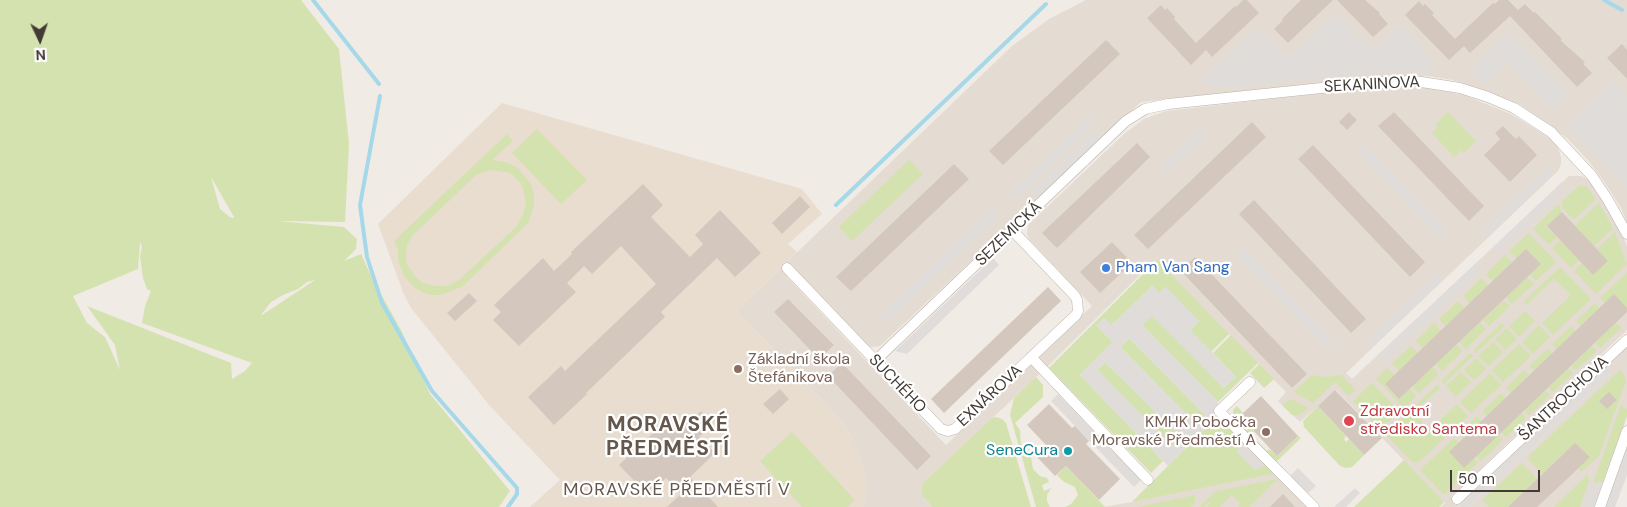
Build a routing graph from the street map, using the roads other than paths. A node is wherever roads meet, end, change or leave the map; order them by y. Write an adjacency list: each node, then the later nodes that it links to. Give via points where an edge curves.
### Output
1 (1145, 109): 2 (street, SEZEMICKÁ, via 1126,121); 3 (street, SEKANINOVA, via 1379,82 1415,81 1460,88 1514,108 1552,132 1592,176)
2 (1013, 231): 6 (street, EXNÁROVA, via 1075,296 1078,305 1076,315); 7 (street, SEZEMICKÁ)
3 (1627, 234)
4 (787, 268): 7 (street, SUCHÉHO)
5 (1627, 340): 12 (street, ŠANTROCHOVA)
6 (1031, 358): 9 (street, EXNÁROVA, via 955,429); 11 (street, EXNÁROVA)
7 (875, 361): 9 (street, SUCHÉHO, via 942,429)
8 (1250, 382): 13 (street, via 1219,411)
9 (948, 431)
10 (1627, 431): 14 (street)
11 (1148, 480)
12 (1457, 499)
13 (1314, 507)
14 (1600, 507)

